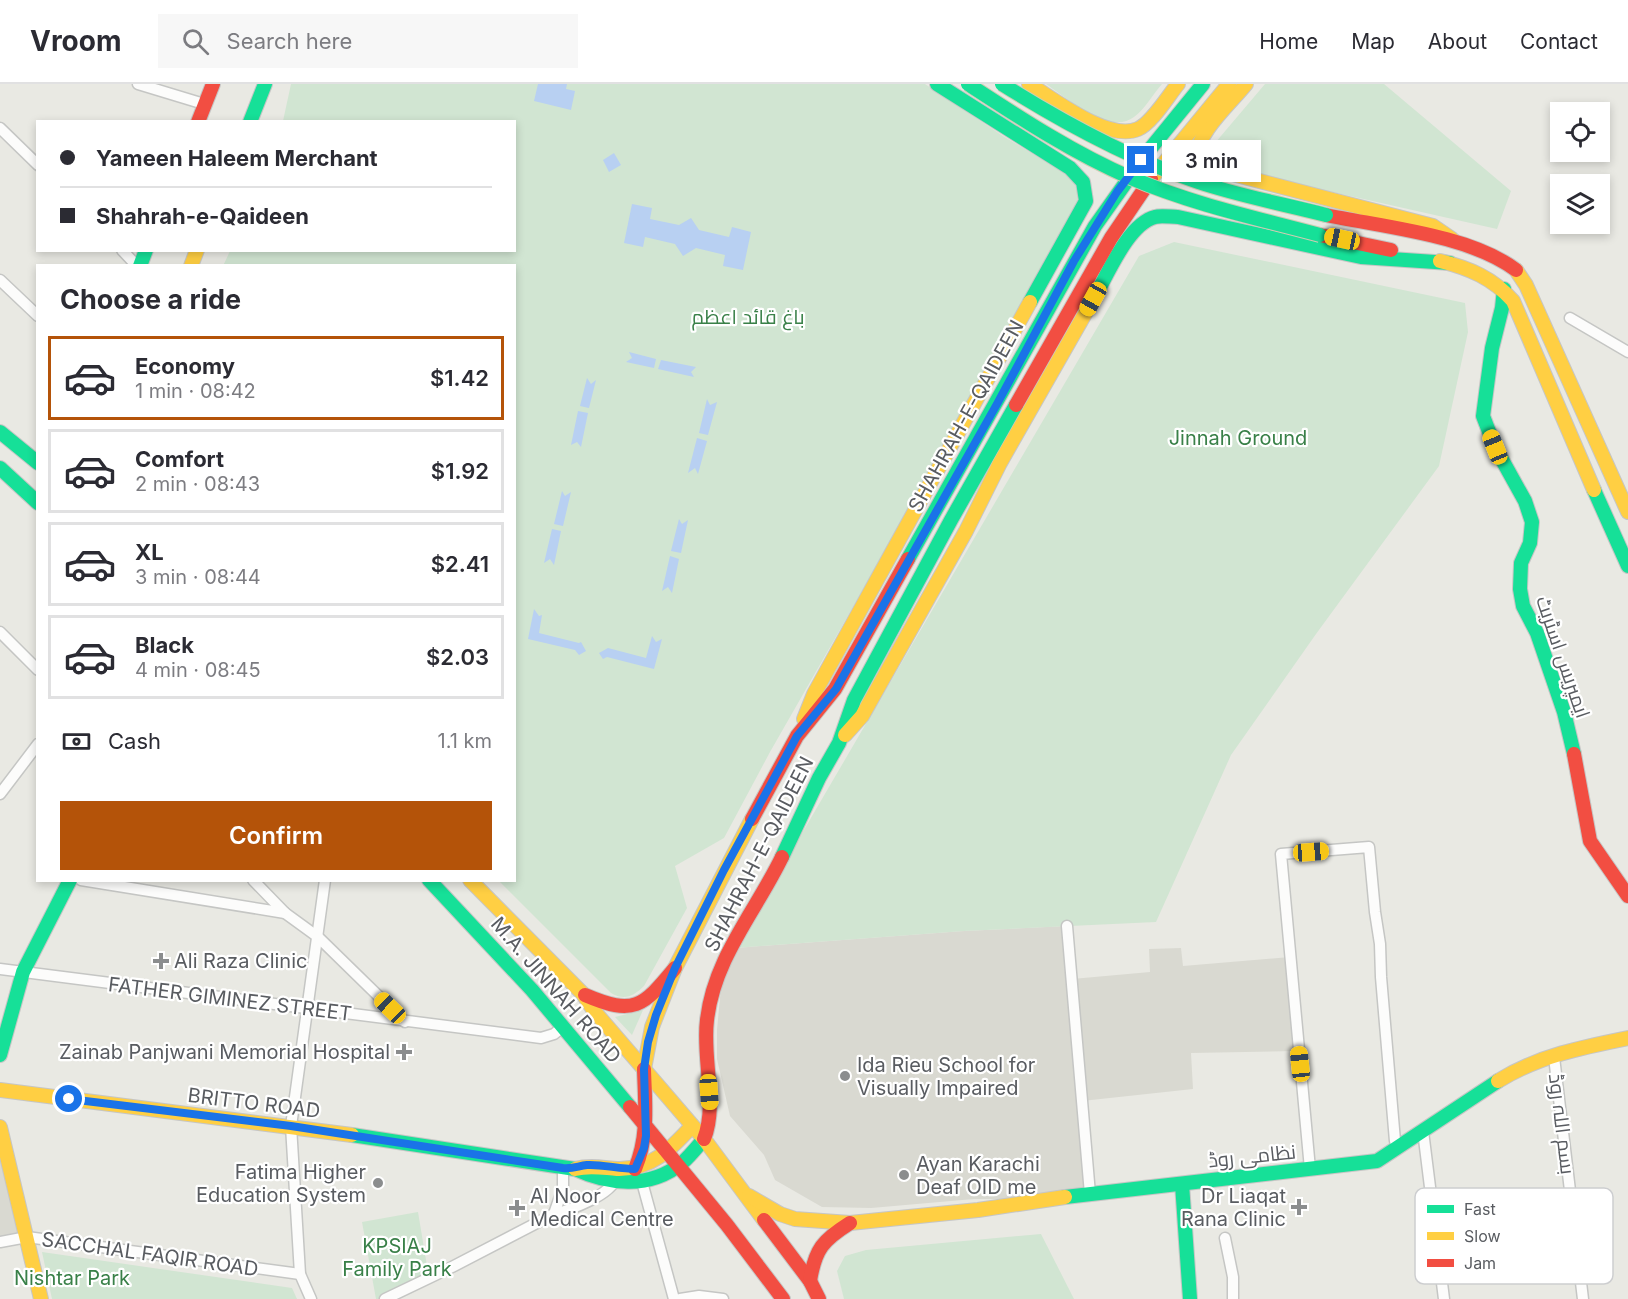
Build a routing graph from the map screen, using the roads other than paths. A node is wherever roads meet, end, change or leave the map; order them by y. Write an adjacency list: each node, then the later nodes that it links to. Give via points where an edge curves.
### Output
1 (138, 84): 12 (street)
2 (213, 84): 12 (main road)
3 (265, 84): 14 (main road)
4 (937, 84): 36 (main road, via 1070,168 1082,178 1086,201 814,694)
5 (968, 84): 19 (main road, bridge, via 1073,150 1131,178 1195,202 1320,235)
6 (1002, 84): 17 (main road, bridge, via 1054,117 1135,158 1199,182)
7 (1029, 84): 8 (main road, via 1105,129 1124,132 1137,129)
8 (1178, 84)
9 (1203, 84): 34 (main road, SHAHRAH-E-QAIDEEN, via 1117,192 1084,244)
10 (1229, 84): 35 (main road, SHAHRAH-E-QAIDEEN, via 1170,153 1111,237)
11 (1246, 84): 17 (main road, via 1196,148 1196,159 1202,166 1433,226)
12 (204, 104): 13 (main road)
13 (199, 120)
14 (251, 120)
15 (0, 128): 16 (street)
16 (36, 163)
17 (1461, 244): 30 (main road, via 1493,255 1516,269 1526,285)
18 (124, 252): 20 (street)
19 (1450, 263): 22 (main road, via 1491,279); 37 (main road, via 1319,249 1178,217 1156,216 1143,222 1132,232 1104,278 862,716)
20 (137, 264)
21 (0, 280): 23 (street)
22 (1504, 289): 31 (main road); 46 (main road, ایمپریس اسٹریٹ, via 1483,416 1495,447 1526,501 1532,522 1530,543 1521,563 1523,606 1537,633 1564,712 1590,841)
23 (36, 314)
24 (1570, 318): 25 (street)
25 (1628, 352)
26 (0, 432): 27 (main road)
27 (36, 461)
28 (2, 474): 29 (main road)
29 (36, 501)
30 (1628, 512)
31 (1628, 566)
32 (0, 632): 33 (street)
33 (36, 668)
34 (836, 689): 35 (main road); 36 (main road, SHAHRAH-E-QAIDEEN)
35 (854, 700): 37 (main road, SHAHRAH-E-QAIDEEN)
36 (797, 736): 50 (main road, SHAHRAH-E-QAIDEEN)
37 (838, 743): 67 (main road, SHAHRAH-E-QAIDEEN, via 772,878 727,954 716,984 706,1035 710,1112)
38 (36, 747): 39 (street)
39 (0, 794)
40 (69, 882): 52 (main road)
41 (93, 882): 47 (street)
42 (255, 882): 47 (street)
43 (325, 882): 49 (street)
44 (431, 882): 56 (main road, M.A. JINNAH ROAD)
45 (472, 882): 53 (main road, M.A. JINNAH ROAD)
46 (1628, 896)
47 (285, 913): 49 (street)
48 (1067, 926): 80 (street)
49 (318, 937): 54 (street); 55 (street)
50 (675, 968): 53 (main road, via 643,1003 630,1008 612,1007); 60 (main road, SHAHRAH-E-QAIDEEN, via 652,1027)
51 (0, 969): 52 (street, FATHER GIMINEZ STREET)
52 (23, 972): 54 (street, FATHER GIMINEZ STREET); 58 (main road)
53 (583, 994): 60 (main road, M.A. JINNAH ROAD)
54 (308, 1009): 55 (street, FATHER GIMINEZ STREET); 62 (street)
55 (405, 1022): 56 (street, FATHER GIMINEZ STREET, via 541,1038)
56 (564, 1026): 65 (main road, M.A. JINNAH ROAD)
57 (1628, 1038): 59 (main road, نظامی روڈ)
58 (0, 1055)
59 (1554, 1056): 66 (main road, نظامی روڈ, via 1516,1070); 78 (street, بسم اللہ روڈ)
60 (644, 1069): 63 (main road, M.A. JINNAH ROAD); 65 (main road, SHAHRAH-E-QAIDEEN)
61 (0, 1090): 62 (main road, BRITTO ROAD)
62 (291, 1126): 71 (main road, BRITTO ROAD); 86 (street)
63 (692, 1126): 67 (main road, M.A. JINNAH ROAD); 69 (main road, BRITTO ROAD)
64 (0, 1127): 83 (main road)
65 (646, 1127): 69 (main road, M.A. JINNAH ROAD); 72 (main road, SHAHRAH-E-QAIDEEN, via 644,1148)
66 (1423, 1131): 73 (main road, نظامی روڈ, via 1377,1161); 77 (street)
67 (704, 1139): 70 (main road, BRITTO ROAD); 79 (main road, M.A. JINNAH ROAD)
68 (1395, 1141): 73 (street, via 1369,847 1281,854)
69 (667, 1152): 70 (main road, M.A. JINNAH ROAD); 72 (main road, BRITTO ROAD)
70 (680, 1165): 75 (main road, BRITTO ROAD); 96 (main road, M.A. JINNAH ROAD)
71 (569, 1168): 74 (main road, BRITTO ROAD, via 588,1165); 81 (street)
72 (635, 1169): 74 (main road, BRITTO ROAD)
73 (1310, 1170): 76 (main road, نظامی روڈ)
74 (616, 1175): 75 (main road, BRITTO ROAD); 81 (street, via 606,1192)
75 (642, 1182): 93 (street)
76 (1182, 1184): 80 (main road, نظامی روڈ); 98 (main road)
77 (1430, 1188)
78 (1570, 1188)
79 (746, 1194): 82 (main road, نظامی روڈ, via 788,1217); 87 (main road, M.A. JINNAH ROAD)
80 (1090, 1194): 82 (main road, نظامی روڈ)
81 (554, 1214): 92 (street)
82 (850, 1223): 87 (main road, نظامی روڈ, via 823,1240 813,1258)
83 (27, 1237): 85 (street, SACCHAL FAQIR ROAD); 86 (street, SACCHAL FAQIR ROAD); 90 (main road)
84 (1225, 1238): 99 (street)
85 (0, 1242)
86 (300, 1274): 91 (street)
87 (810, 1281): 97 (main road, M.A. JINNAH ROAD)
88 (1442, 1284): 100 (street)
89 (1581, 1284): 101 (street, بسم اللہ روڈ)
90 (41, 1299)
91 (311, 1299)
92 (385, 1299)
93 (674, 1299)
94 (680, 1299): 95 (street)
95 (723, 1299)
96 (783, 1299)
97 (819, 1299)
98 (1190, 1299)
99 (1233, 1299)
100 (1444, 1299)
101 (1583, 1299)

